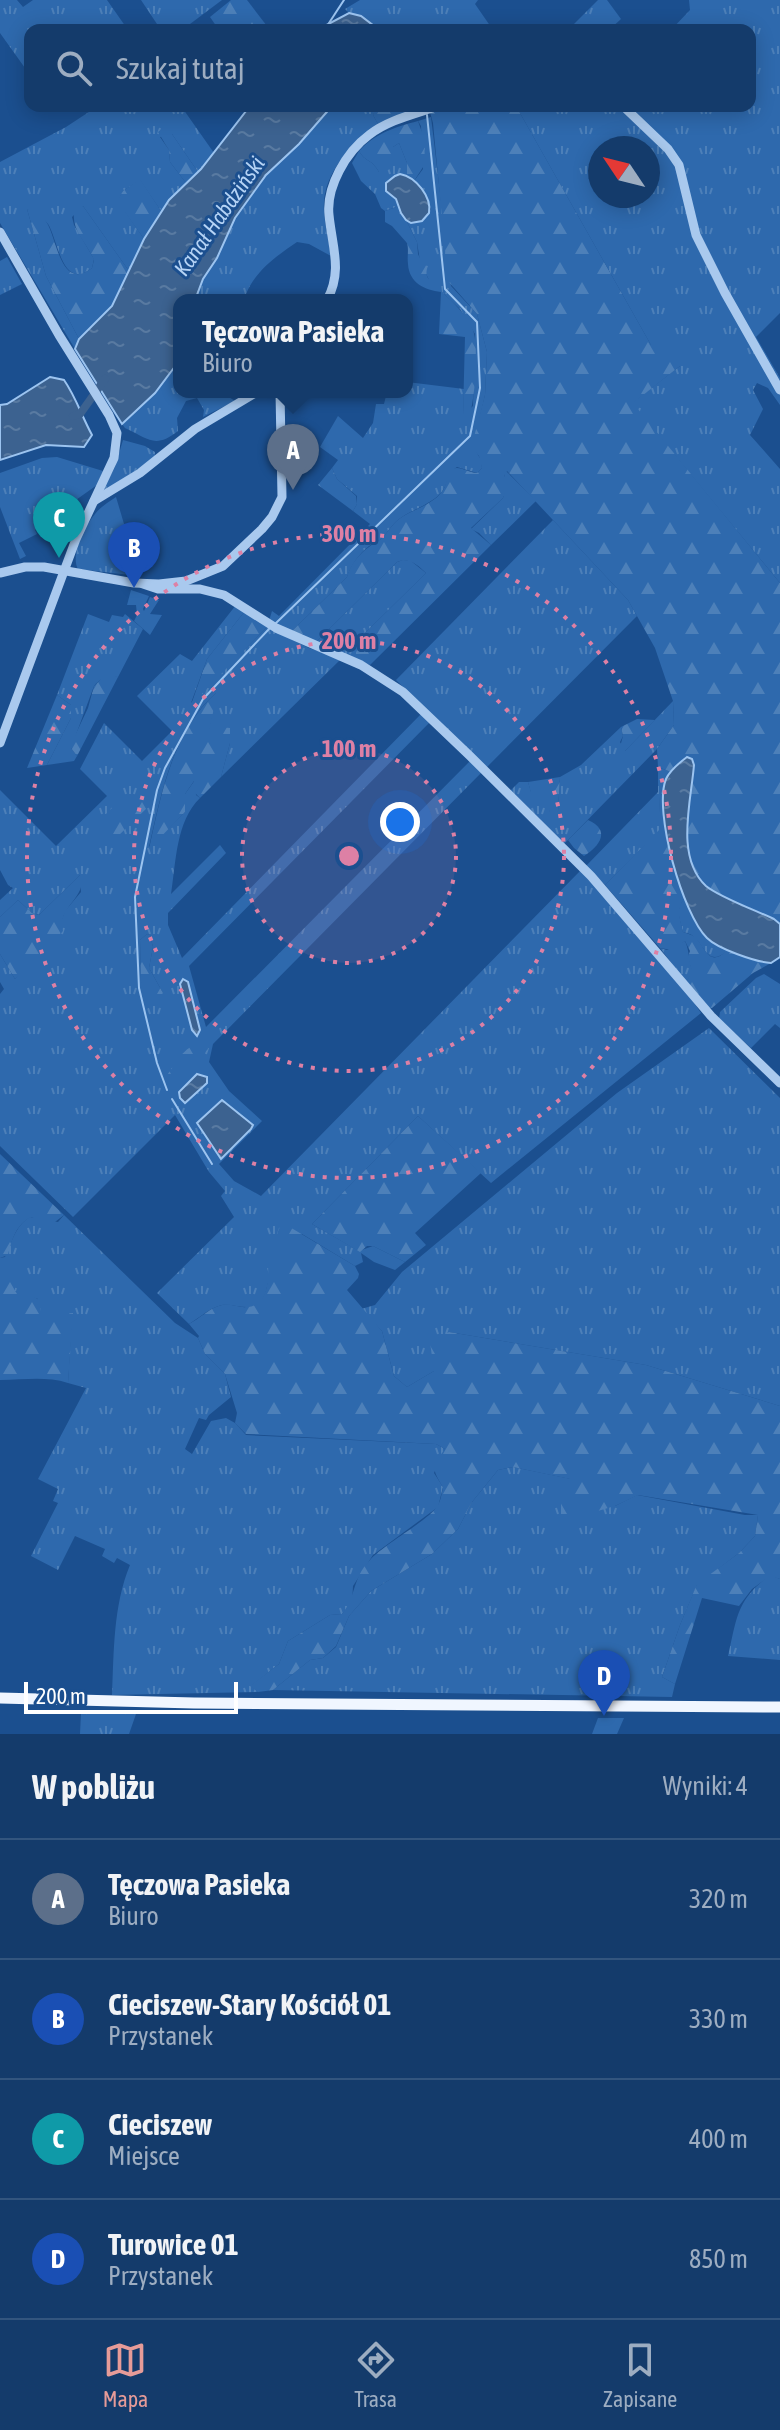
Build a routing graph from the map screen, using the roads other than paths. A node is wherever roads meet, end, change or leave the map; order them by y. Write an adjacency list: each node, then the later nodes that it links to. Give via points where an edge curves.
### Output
1 (422, 112): 4 (street, via 369,134 331,188 337,273)
2 (629, 112): 5 (street, via 679,165 696,235)
3 (0, 232): 8 (street, via 117,433 111,466)
4 (330, 294)
5 (780, 390)
6 (247, 398): 8 (street)
7 (280, 398): 11 (street, via 284,488 272,517 218,570 186,581)
8 (94, 501): 9 (street)
9 (66, 570): 10 (street, via 31,566); 11 (street); 12 (street)
10 (0, 573)
11 (143, 584): 13 (street, via 224,595 283,632 361,665 403,692 591,876 711,1016)
12 (0, 743)
13 (780, 1083)
14 (0, 1698): 15 (main road)
15 (780, 1707)

